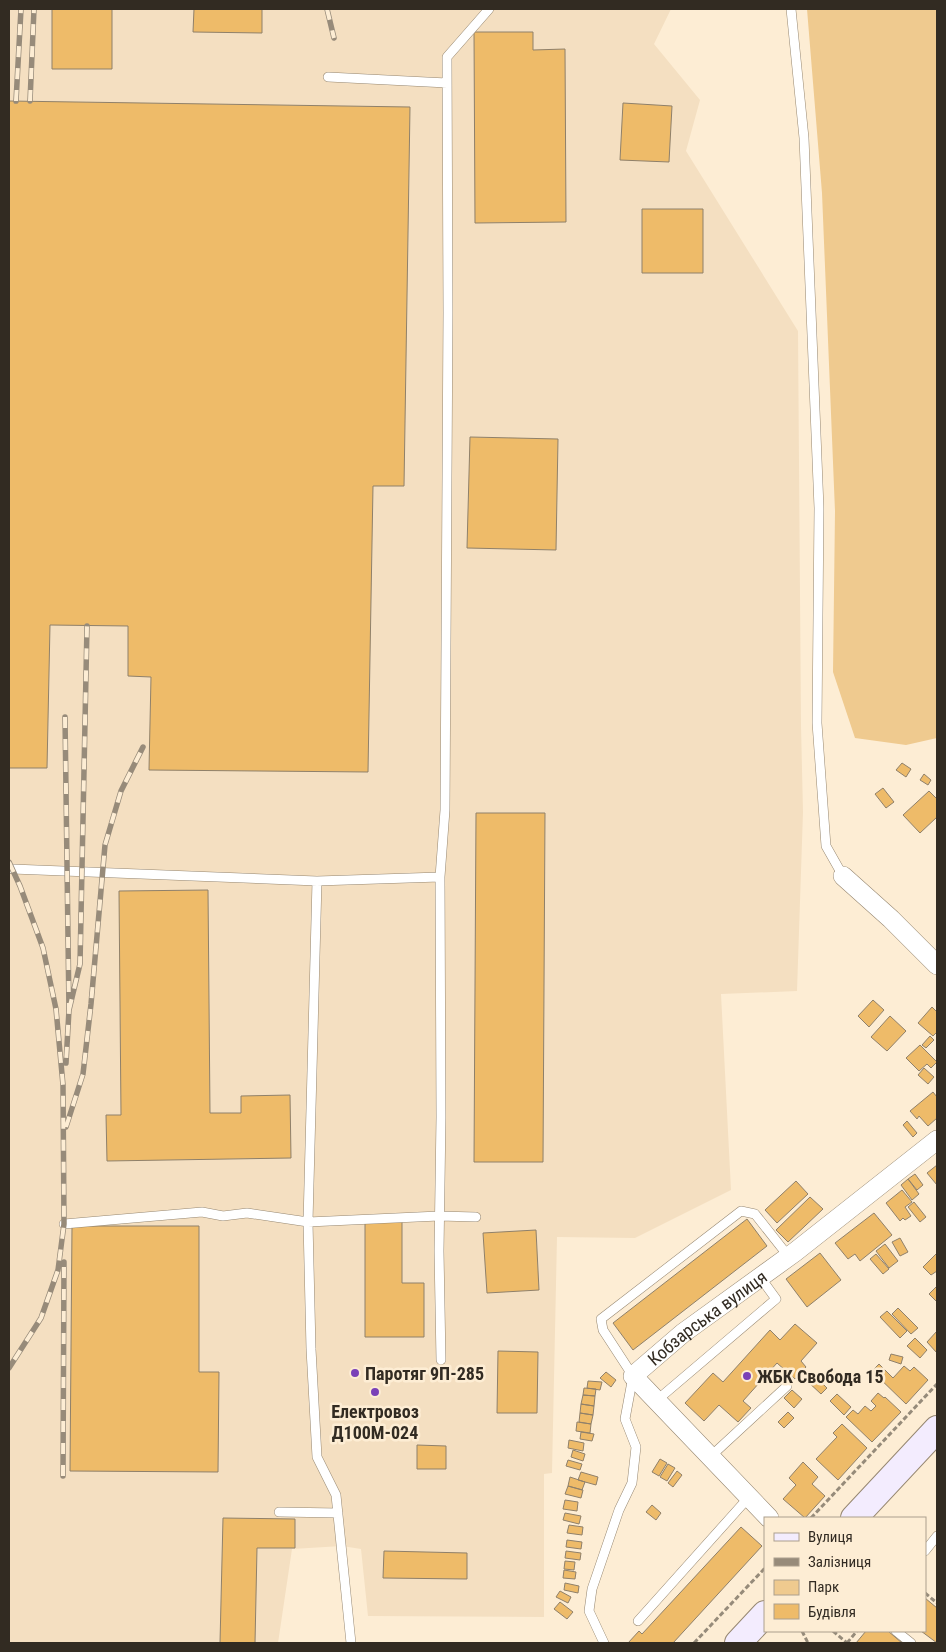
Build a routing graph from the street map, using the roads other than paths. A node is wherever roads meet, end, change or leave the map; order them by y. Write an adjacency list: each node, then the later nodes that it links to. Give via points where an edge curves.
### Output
1 (489, 9): 4 (lane, via 447,57)
2 (791, 9): 6 (lane, via 804,138 819,508 817,722 826,846)
3 (328, 77): 4 (lane)
4 (447, 82): 7 (lane, via 445,800)
5 (12, 869): 8 (lane)
6 (843, 876): 9 (street)
7 (440, 877): 8 (lane); 11 (lane)
8 (317, 881): 13 (lane)
9 (937, 965)
10 (937, 1140): 15 (street, Кобзарська вулиця)
11 (439, 1216): 12 (lane); 13 (lane); 17 (lane)
12 (476, 1217)
13 (308, 1222): 14 (lane, via 247,1213 223,1216 202,1212); 25 (lane, via 317,1457 336,1495)
14 (64, 1224)
15 (789, 1257): 16 (street, Кобзарська вулиця); 18 (lane, via 755,1214 741,1212 600,1319 603,1330)
16 (760, 1277): 18 (street, Кобзарська вулиця, via 683,1333); 20 (lane, via 776,1299)
17 (440, 1360)
18 (633, 1376): 20 (street, Кобзарська вулиця); 34 (lane, via 625,1419 636,1447 632,1483 619,1510 592,1589 588,1611)
19 (787, 1386): 22 (lane)
20 (656, 1401): 22 (street, Кобзарська вулиця)
21 (937, 1429): 27 (main road)
22 (710, 1457): 23 (street, Кобзарська вулиця)
23 (749, 1497): 26 (street, Кобзарська вулиця); 31 (lane)
24 (279, 1512): 25 (lane)
25 (338, 1513): 33 (lane)
26 (768, 1517)
27 (855, 1517)
28 (937, 1536): 29 (lane)
29 (926, 1550)
30 (764, 1615): 35 (main road)
31 (638, 1621)
32 (897, 1632): 36 (lane)
33 (351, 1643)
34 (604, 1643)
35 (738, 1643)
36 (911, 1643)

